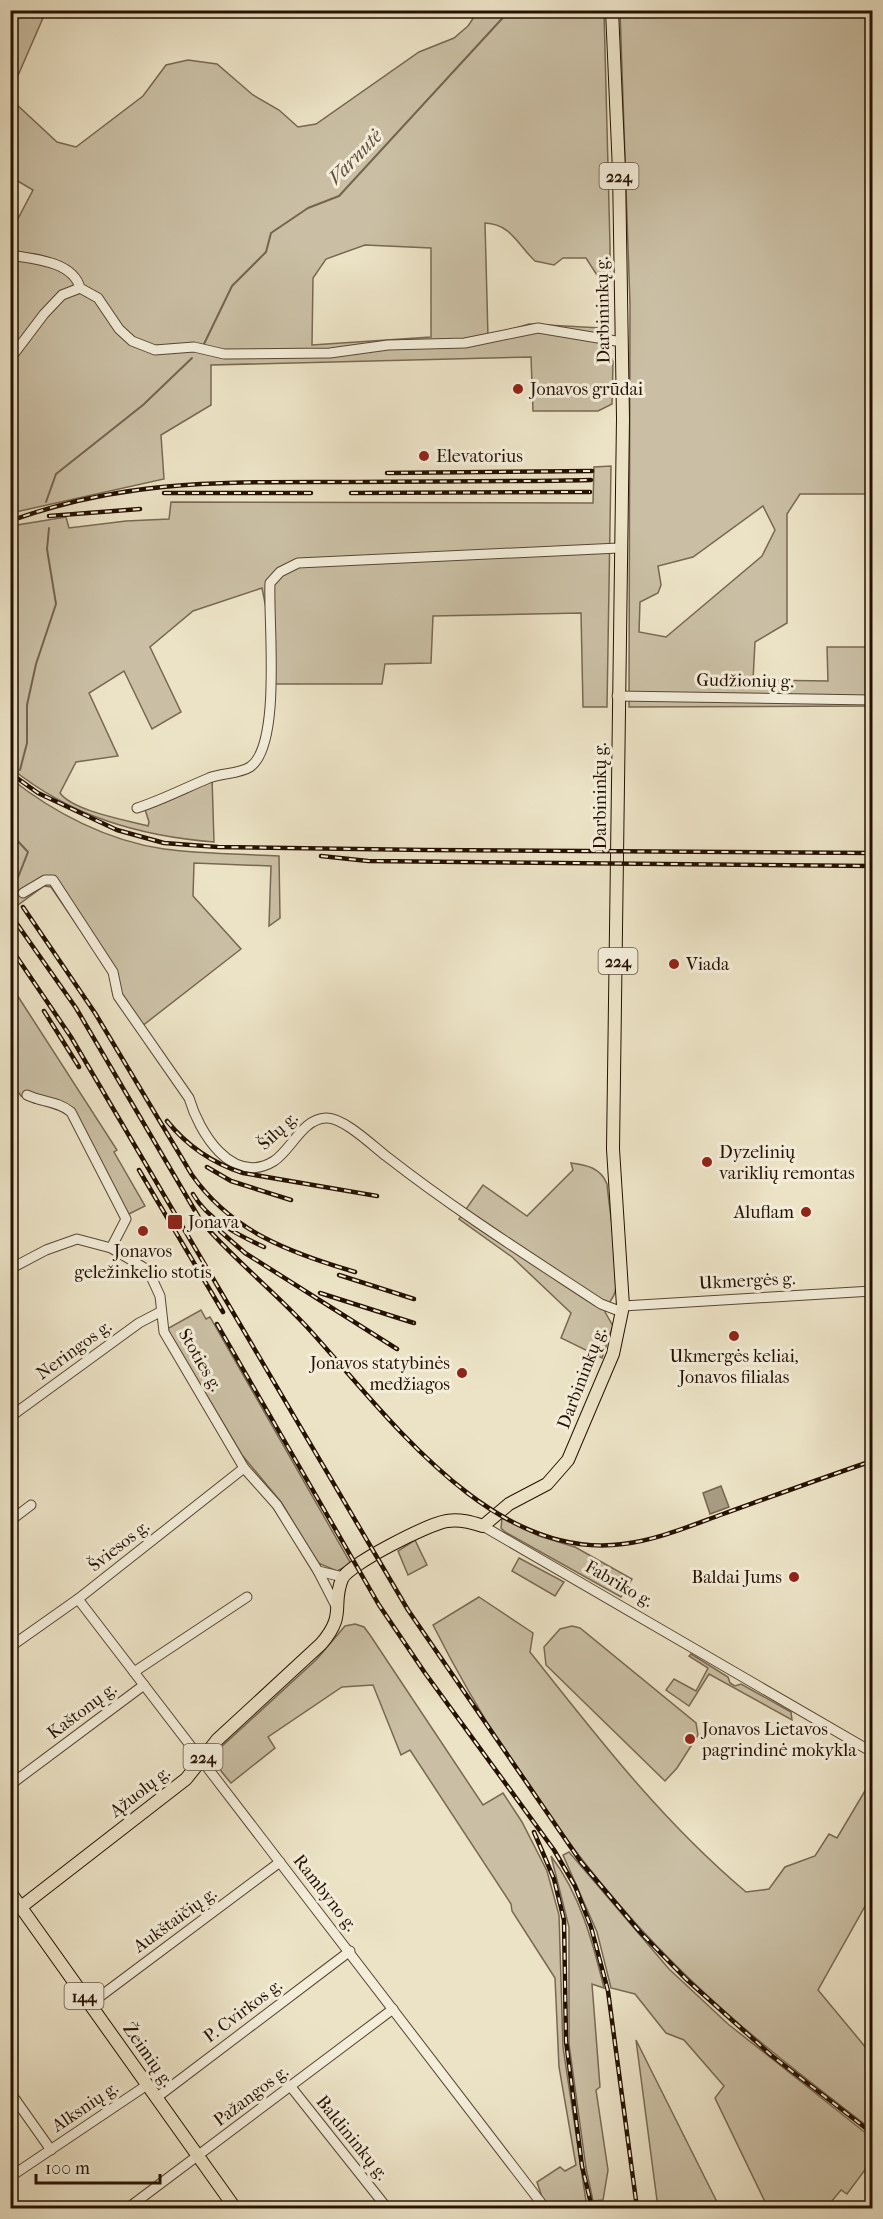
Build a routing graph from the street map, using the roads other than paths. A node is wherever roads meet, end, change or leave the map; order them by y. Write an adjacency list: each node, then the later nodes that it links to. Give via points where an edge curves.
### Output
1 (612, 10): 4 (main road, Darbininkų g. / 224)
2 (10, 255): 3 (street, via 44,260 78,280)
3 (80, 288): 4 (street, via 98,298 132,341 155,350 194,347 224,354 330,353 388,345 465,343 538,328); 5 (street, via 62,295)
4 (622, 342): 6 (main road, Darbininkų g. / 224)
5 (10, 359)
6 (619, 548): 7 (main road, Darbininkų g. / 224); 9 (street, via 298,563 279,572 270,583 271,680 265,746 259,757 249,768 212,777)
7 (617, 696): 8 (street, Gudžionių g.); 15 (main road, Darbininkų g. / 224, via 618,927 613,1149)
8 (873, 700)
9 (137, 808)
10 (23, 892): 15 (street, Šilų g., via 53,880 113,972 118,996 189,1098 213,1146 229,1160 247,1168 262,1167 276,1159 312,1122 327,1118 347,1126 453,1207 600,1304)
11 (27, 1095): 12 (street, via 56,1103 70,1112 126,1219)
12 (111, 1248): 13 (street, Stoties g., via 77,1239); 16 (street, Stoties g., via 148,1270 160,1296)
13 (10, 1269)
14 (873, 1291): 15 (street, Ukmergės g.)
15 (623, 1309): 21 (main road, Darbininkų g. / 224, via 611,1361 568,1460 547,1485 509,1504)
16 (160, 1312): 17 (street, Neringos g., via 139,1323); 18 (street, Stoties g., via 164,1332)
17 (10, 1417)
18 (244, 1468): 22 (street, Stoties g., via 277,1505); 25 (street, Šviesos g.)
19 (31, 1505): 20 (street)
20 (10, 1521)
21 (483, 1526): 23 (main road, Fabriko g., via 461,1520 429,1525); 30 (street, Fabriko g.)
22 (318, 1571): 23 (street); 26 (street, Stoties g.)
23 (343, 1577): 26 (main road, Ąžuolų g. / 224)
24 (247, 1597): 28 (street, Kaštonų g.)
25 (78, 1599): 27 (street, Šviesos g.); 28 (street, Rambyno g.)
26 (339, 1611): 31 (main road, Ąžuolų g. / 224, via 335,1626 321,1644 242,1715)
27 (10, 1647)
28 (134, 1672): 29 (street, Rambyno g.)
29 (144, 1685): 31 (street, Rambyno g.); 32 (street, Kaštonų g.)
30 (873, 1752)
31 (200, 1761): 33 (street, Rambyno g.); 35 (main road, Ąžuolų g. / 224, via 186,1779)
32 (10, 1785)
33 (280, 1862): 36 (street, Rambyno g.); 37 (street, Aukštaičių g.)
34 (10, 1892): 35 (main road, Žeimių g. / 144)
35 (21, 1907): 37 (main road, Žeimių g. / 144)
36 (350, 1951): 38 (street, Rambyno g.); 42 (street, P. Cvirkos g.)
37 (90, 2004): 39 (main road, Žeimių g. / 144)
38 (393, 2009): 40 (street, Pažangos g.); 49 (street, Rambyno g.)
39 (147, 2085): 42 (main road, Žeimių g. / 144); 43 (street, Alksnių g.)
40 (291, 2087): 44 (street, Pažangos g.); 48 (street, Baldininkų g.)
41 (10, 2092): 43 (street)
42 (156, 2098): 44 (main road, Žeimių g. / 144)
43 (51, 2150): 45 (street, Alksnių g.)
44 (199, 2156): 46 (street, Pažangos g.); 47 (main road, Žeimių g. / 144)
45 (10, 2177)
46 (128, 2208)
47 (236, 2208)
48 (387, 2208)
49 (545, 2208)

